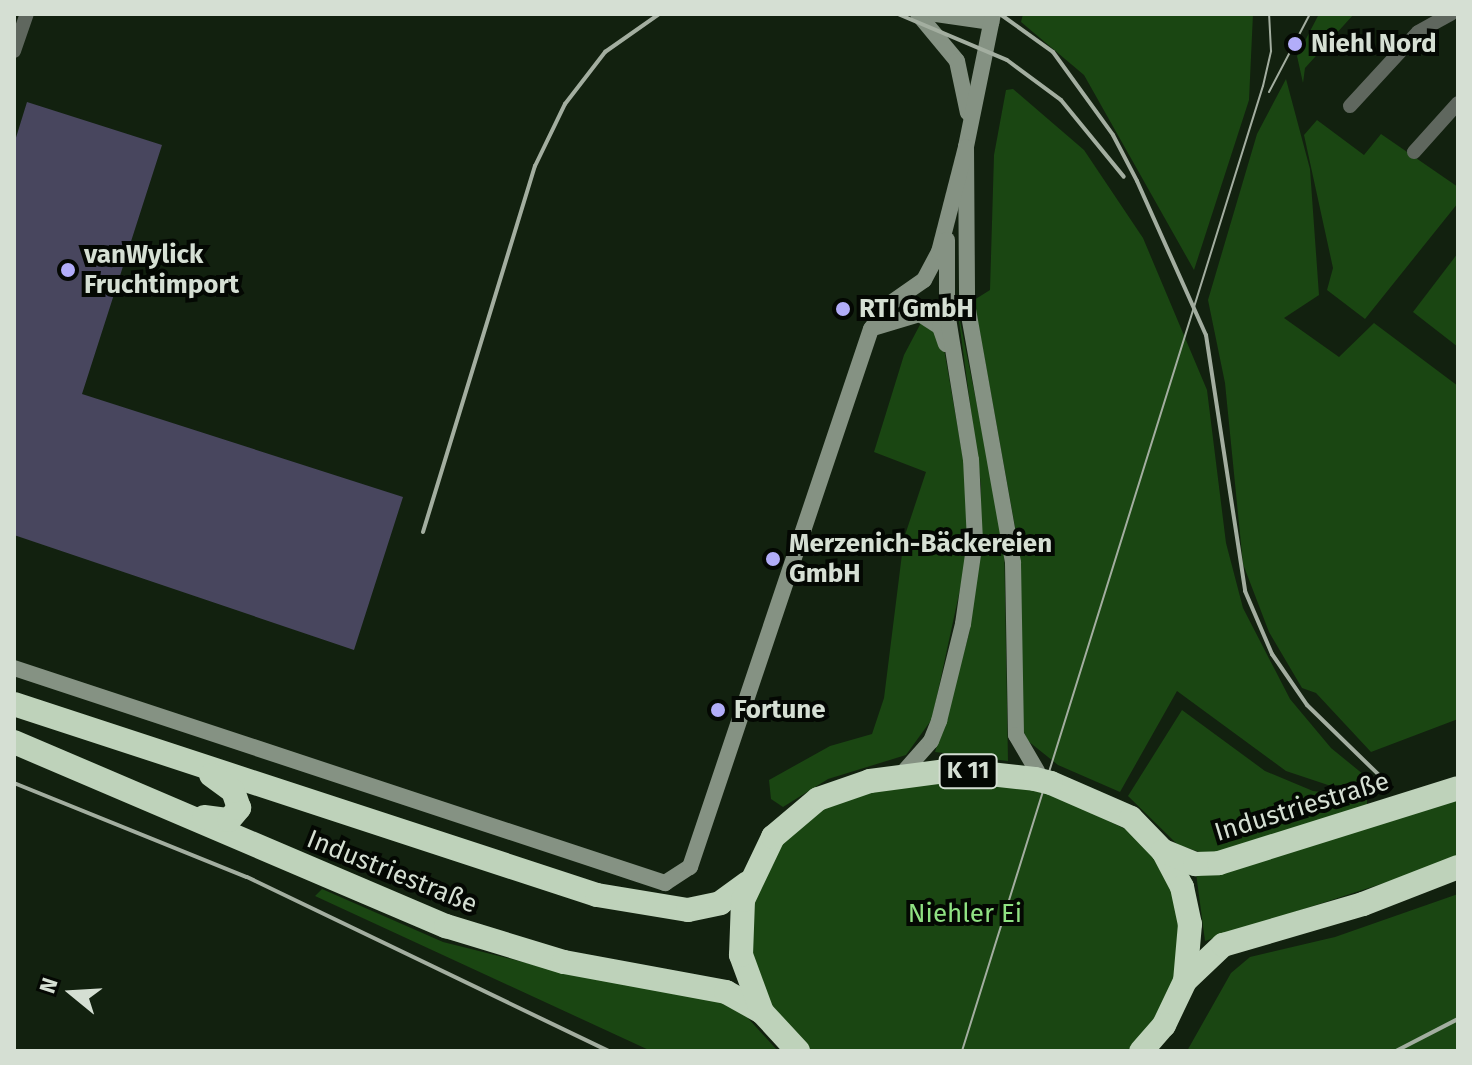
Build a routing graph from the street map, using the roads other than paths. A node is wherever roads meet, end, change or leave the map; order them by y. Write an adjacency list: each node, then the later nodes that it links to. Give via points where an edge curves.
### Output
1 (27, 14): 6 (street)
2 (918, 14): 9 (street, via 957,61)
3 (936, 14): 5 (street, K 11)
4 (1455, 14): 8 (street, via 1418,32)
5 (988, 17): 9 (street, K 11)
6 (14, 51)
7 (1458, 103): 10 (street)
8 (1350, 106)
9 (967, 140): 11 (street, K 11); 14 (street, K 11)
10 (1414, 152)
11 (946, 223): 12 (street, K 11); 13 (street)
12 (946, 279): 13 (street); 14 (street); 16 (street, K 11)
13 (924, 280): 15 (street, via 888,305)
14 (967, 304): 22 (street, K 11, via 1013,563 1016,735)
15 (871, 329): 16 (street, via 920,314 940,327); 17 (street, via 690,867 665,883)
16 (953, 360): 21 (street, K 11, via 973,485 971,582 939,721 931,741)
17 (14, 668)
18 (14, 704): 20 (highway, Industriestraße)
19 (14, 742): 24 (highway, Industriestraße)
20 (189, 762): 24 (highway, via 233,791 236,816 217,821); 27 (highway, Industriestraße, via 625,902 701,909)
21 (901, 775): 22 (highway, K 11, via 954,770); 27 (highway, K 11, via 840,789 786,824)
22 (1041, 777): 25 (highway, K 11, via 1114,807)
23 (1458, 788): 25 (highway, Industriestraße, via 1219,863 1195,864)
24 (165, 804): 29 (highway, Industriestraße, via 446,926 601,971 726,992)
25 (1163, 851): 28 (highway, K 11, via 1182,887 1190,924)
26 (1458, 867): 28 (highway, via 1363,904 1223,945)
27 (748, 883): 29 (highway, K 11, via 741,955)
28 (1178, 997): 31 (highway)
29 (767, 1018): 30 (highway, K 11)
30 (798, 1051)
31 (1141, 1051)

